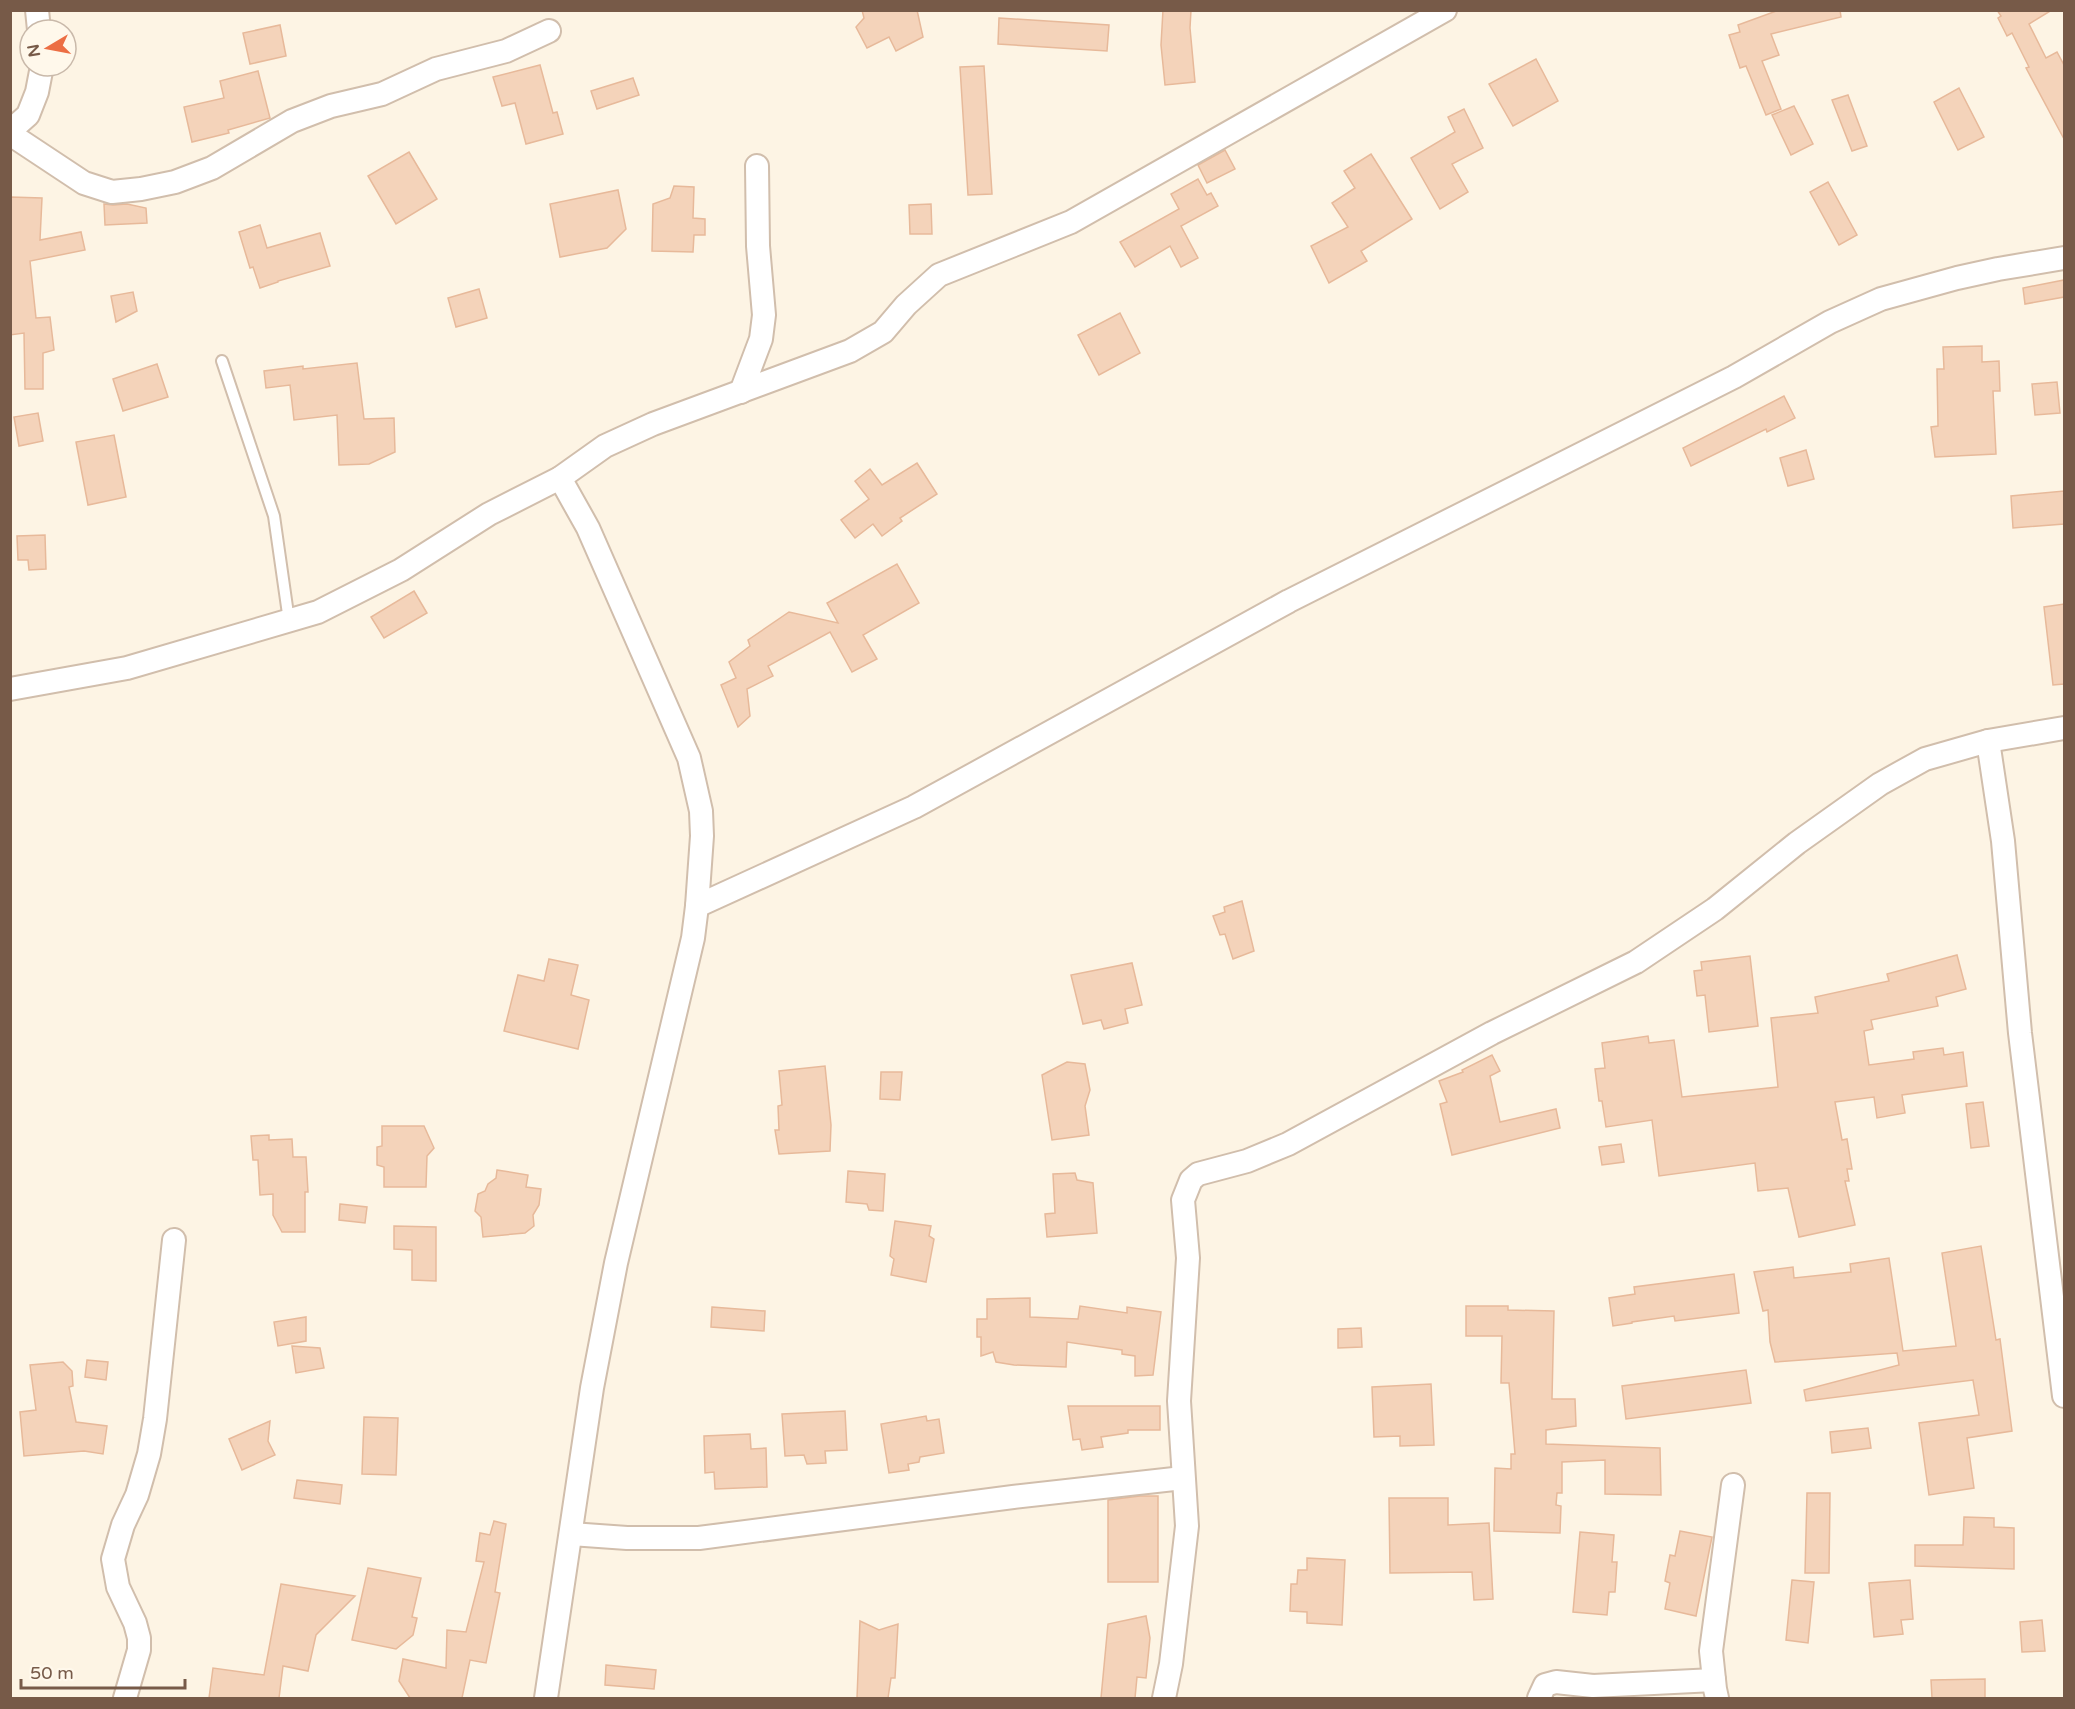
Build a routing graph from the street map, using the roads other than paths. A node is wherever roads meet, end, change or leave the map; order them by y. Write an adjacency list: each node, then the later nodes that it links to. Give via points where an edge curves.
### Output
1 (1444, 10): 8 (street, via 1071,222 939,275 883,332 850,351)
2 (549, 31): 4 (street, via 506,51 436,69 382,94 331,106 292,121 212,168 141,189 112,192 84,183)
3 (40, 78): 4 (street, via 28,115)
4 (10, 133)
5 (757, 166): 8 (street, via 764,315 761,339)
6 (2064, 258): 14 (street, via 1957,278 1881,299 1830,322 1734,376 1289,601 914,807)
7 (222, 361): 10 (lane, via 274,516)
8 (741, 392): 9 (street, via 634,432 605,446)
9 (560, 478): 10 (street, via 489,514 400,570 318,612); 14 (street, via 588,528 690,758 701,811)
10 (289, 621): 11 (street, via 127,668)
11 (10, 689)
12 (2064, 728): 13 (street)
13 (1988, 741): 16 (street, via 2003,841 2022,1045); 17 (street, via 1925,759 1880,783 1715,909 1636,962 1502,1028 1288,1143 1247,1161 1198,1174 1191,1180 1183,1200 1188,1258 1179,1401)
14 (696, 906): 19 (street, via 693,938 616,1263 592,1388)
15 (174, 1240): 21 (street, via 149,1454 113,1559 118,1587 139,1638)
16 (2064, 1396)
17 (1183, 1478): 19 (street, via 699,1538); 23 (street, via 1186,1526 1173,1654)
18 (1733, 1485): 20 (street, via 1711,1651)
19 (571, 1534): 22 (street)
20 (1716, 1689): 24 (street, via 1552,1682 1545,1685)
21 (125, 1698)
22 (546, 1698)
23 (1164, 1698)
24 (1539, 1698)

